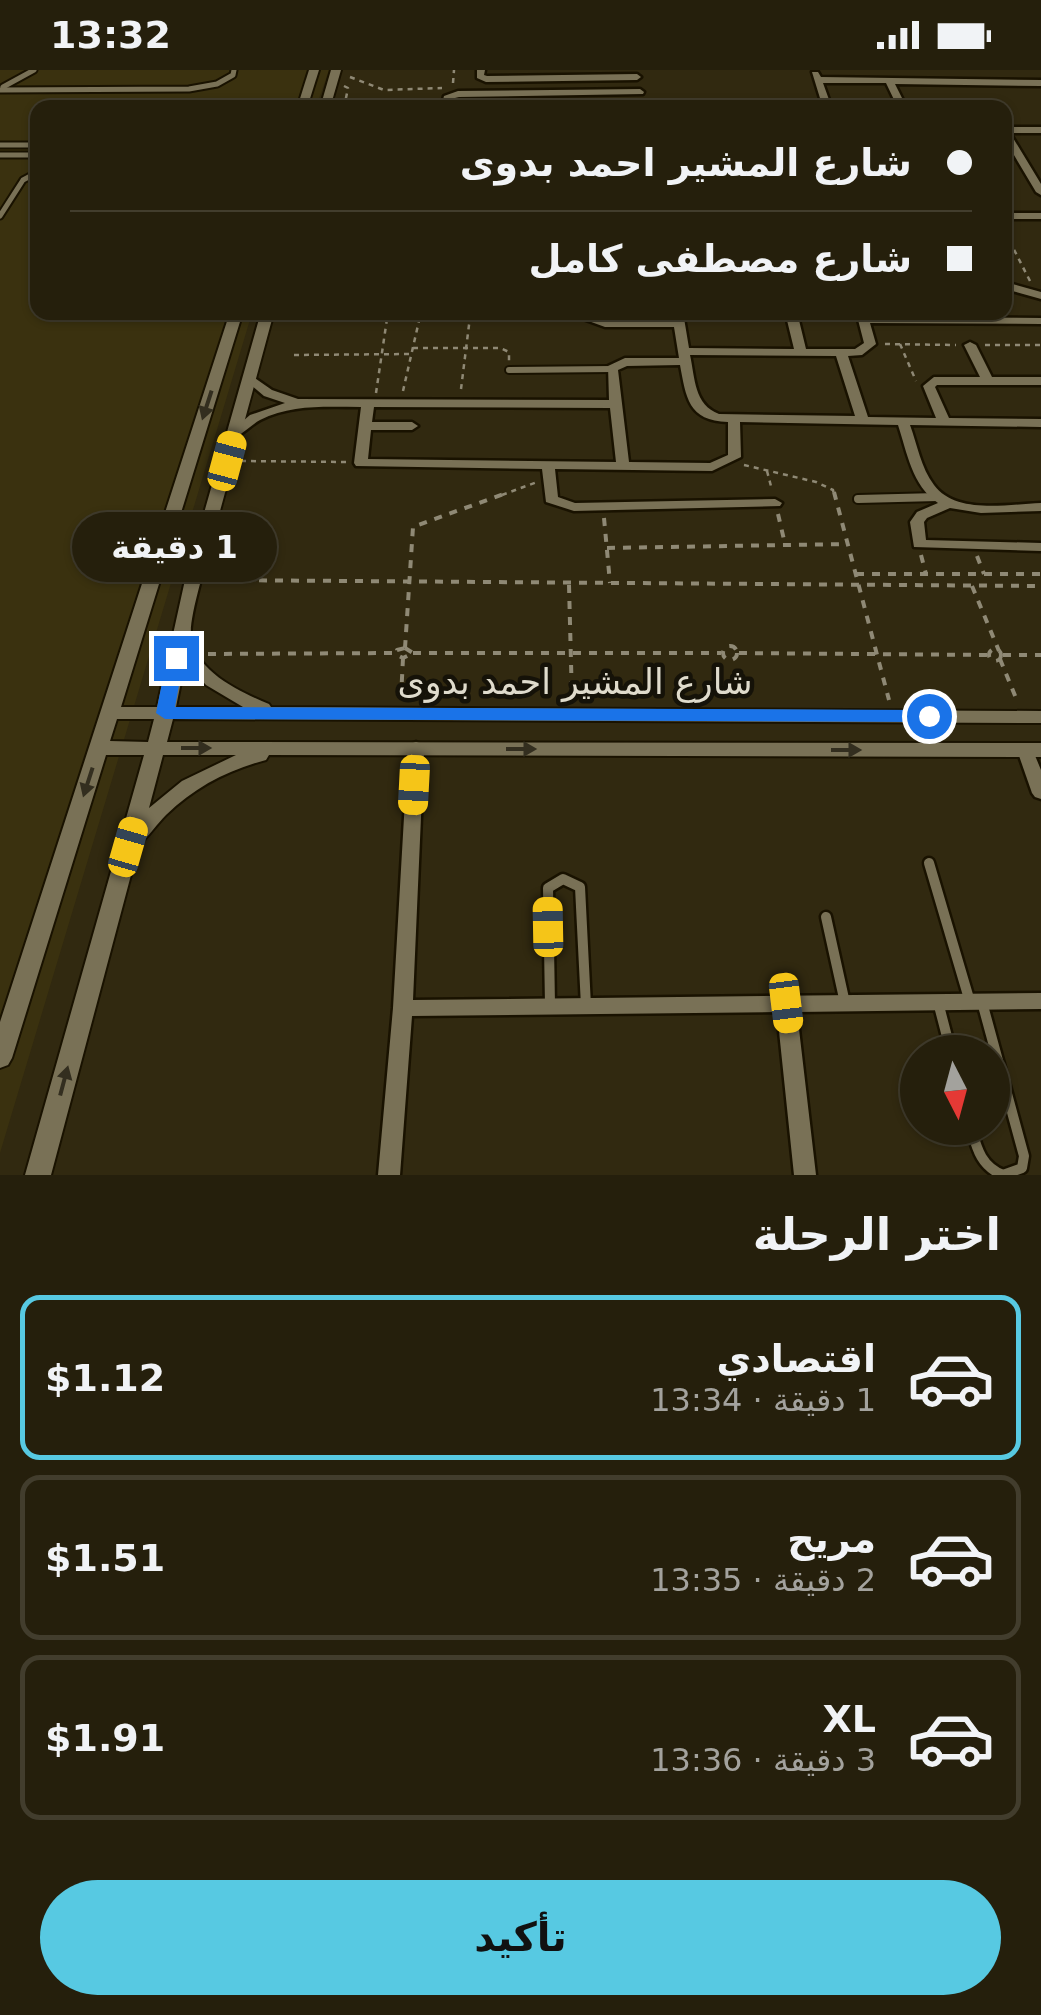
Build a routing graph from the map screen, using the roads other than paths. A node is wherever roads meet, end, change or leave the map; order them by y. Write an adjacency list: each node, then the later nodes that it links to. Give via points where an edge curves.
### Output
1 (234, 70): 12 (lane, via 217,84 189,89)
2 (314, 70): 15 (street)
3 (336, 70): 16 (street)
4 (482, 70): 6 (street, via 486,79)
5 (32, 72): 11 (lane); 12 (lane)
6 (588, 74): 7 (street)
7 (637, 74): 13 (street)
8 (816, 75): 9 (street); 20 (street)
9 (889, 80): 10 (street); 21 (street)
10 (1041, 83)
11 (0, 89): 12 (lane)
12 (44, 90)
13 (640, 92): 14 (street); 19 (street)
14 (514, 94): 17 (street); 18 (street)
15 (305, 100)
16 (327, 100)
17 (447, 100)
18 (512, 100)
19 (641, 100)
20 (825, 100)
21 (899, 100)
22 (1041, 130): 23 (street)
23 (1012, 131)
24 (1012, 143): 32 (street)
25 (0, 146): 26 (lane)
26 (29, 146): 29 (lane)
27 (0, 155): 29 (lane)
28 (30, 158): 29 (lane)
29 (22, 162): 31 (lane)
30 (30, 176): 31 (lane)
31 (23, 180): 33 (lane)
32 (1041, 192)
33 (0, 216)
34 (1012, 216): 35 (street)
35 (1041, 216)
36 (1012, 287): 37 (street)
37 (1040, 295)
38 (234, 320): 76 (street, one-way to 76)
39 (266, 320): 53 (street)
40 (591, 320): 41 (street)
41 (653, 320)
42 (678, 320): 50 (street)
43 (793, 320): 48 (street)
44 (863, 320): 49 (street, via 868,350)
45 (1012, 320): 46 (street)
46 (1041, 321)
47 (970, 345): 54 (street)
48 (801, 353): 49 (street); 50 (street)
49 (841, 354): 60 (street)
50 (685, 356): 51 (street); 59 (street, via 695,406)
51 (612, 369): 52 (lane); 58 (street)
52 (509, 370)
53 (249, 378): 56 (street); 66 (street)
54 (987, 380): 55 (street); 62 (street, via 934,381 929,386)
55 (1041, 381)
56 (297, 403): 57 (street); 66 (street, via 254,418)
57 (372, 403): 58 (street); 64 (street)
58 (617, 404): 67 (street)
59 (734, 420): 60 (street); 67 (street, via 729,462)
60 (863, 421): 61 (street)
61 (904, 422): 62 (street); 70 (street, via 926,483)
62 (944, 422): 63 (street)
63 (1041, 422)
64 (366, 426): 65 (street); 68 (street, via 361,463)
65 (412, 426)
66 (234, 434): 74 (street)
67 (623, 466): 68 (street)
68 (548, 471): 71 (street, via 551,498 560,504)
69 (858, 499): 70 (lane)
70 (944, 500): 72 (street); 73 (street, via 916,522 919,544)
71 (776, 504)
72 (1041, 507)
73 (1041, 547)
74 (181, 630): 75 (street, via 188,654 220,688); 77 (street)
75 (272, 712): 77 (street, شارع المشير احمد بدوى); 78 (street, شارع المشير احمد بدوى)
76 (110, 713): 77 (street, شارع المشير احمد بدوى); 79 (street)
77 (165, 713): 80 (street)
78 (1032, 717)
79 (98, 748): 80 (street, شارع المشير احمد بدوى); 98 (street, one-way to 98)
80 (155, 748): 81 (street, شارع المشير احمد بدوى, one-way to 81); 85 (street)
81 (293, 748): 82 (street, شارع المشير احمد بدوى); 85 (street, via 242,759 194,780 156,810)
82 (416, 748): 83 (street, شارع المشير احمد بدوى, one-way to 83); 95 (street)
83 (1033, 750): 84 (street)
84 (1041, 794)
85 (128, 847): 101 (street, one-way to 85)
86 (928, 862): 90 (lane)
87 (826, 916): 92 (lane)
88 (1041, 1001): 90 (street)
89 (938, 1002): 90 (street); 92 (street); 96 (lane)
90 (976, 1002): 97 (lane)
91 (786, 1003): 92 (street); 94 (street); 103 (street)
92 (846, 1003)
93 (550, 1006): 94 (street); 94 (lane, via 548,888 563,878 580,887); 95 (street)
94 (586, 1006)
95 (403, 1008): 102 (street)
96 (947, 1035)
97 (986, 1035)
98 (0, 1058)
99 (1010, 1111): 100 (lane, via 1022,1168 1003,1175 988,1169)
100 (975, 1145)
101 (38, 1175)
102 (388, 1175)
103 (806, 1175)

